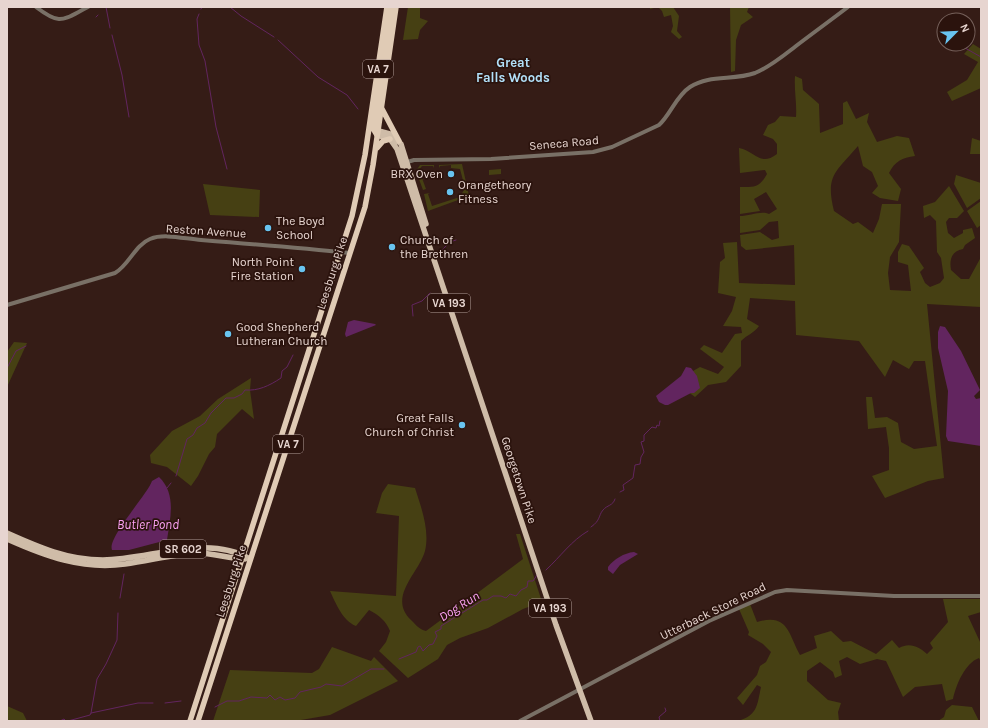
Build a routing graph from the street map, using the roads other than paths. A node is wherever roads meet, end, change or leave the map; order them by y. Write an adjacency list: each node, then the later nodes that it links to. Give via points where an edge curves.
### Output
1 (36, 7): 2 (street, via 50,18 60,20)
2 (88, 7)
3 (387, 7): 8 (highway, Leesburg Pike / VA 7)
4 (391, 7): 8 (highway)
5 (396, 7): 7 (highway, Leesburg Pike / VA 7)
6 (848, 7): 12 (street, Seneca Road, via 766,68 742,76 698,82 680,96 659,125 602,150)
7 (381, 107): 8 (highway, Leesburg Pike / VA 7); 10 (highway)
8 (375, 131): 9 (main road); 10 (main road, via 390,134); 11 (highway, Leesburg Pike / VA 7); 13 (highway, Leesburg Pike / VA 7)
9 (390, 139): 11 (highway, via 380,142); 12 (main road, Georgetown Pike / VA 193)
10 (399, 141): 12 (main road, Georgetown Pike / VA 193)
11 (375, 154): 14 (highway, Leesburg Pike / VA 7, via 365,207)
12 (405, 163): 21 (main road, Georgetown Pike / VA 193, via 423,211 430,244 531,552)
13 (341, 252): 14 (street, Reston Avenue); 15 (street, Reston Avenue, via 154,238 143,244 124,267 115,273); 18 (highway, Leesburg Pike / VA 7)
14 (350, 253): 19 (highway, Leesburg Pike / VA 7)
15 (7, 305)
16 (7, 533): 18 (main road, SR 602, via 45,550 84,559 122,559 197,548 219,550)
17 (7, 539): 18 (main road, SR 602, via 54,559 90,565 124,564 199,553)
18 (243, 557): 19 (main road, SR 602); 22 (highway, Leesburg Pike / VA 7)
19 (250, 559): 23 (highway, Leesburg Pike / VA 7)
20 (981, 596): 21 (street, Utterback Store Road, via 894,596 787,590 775,592 709,621)
21 (580, 690): 24 (street, Utterback Store Road); 25 (main road, Georgetown Pike / VA 193)
22 (190, 721)
23 (198, 721)
24 (520, 721)
25 (591, 721)

